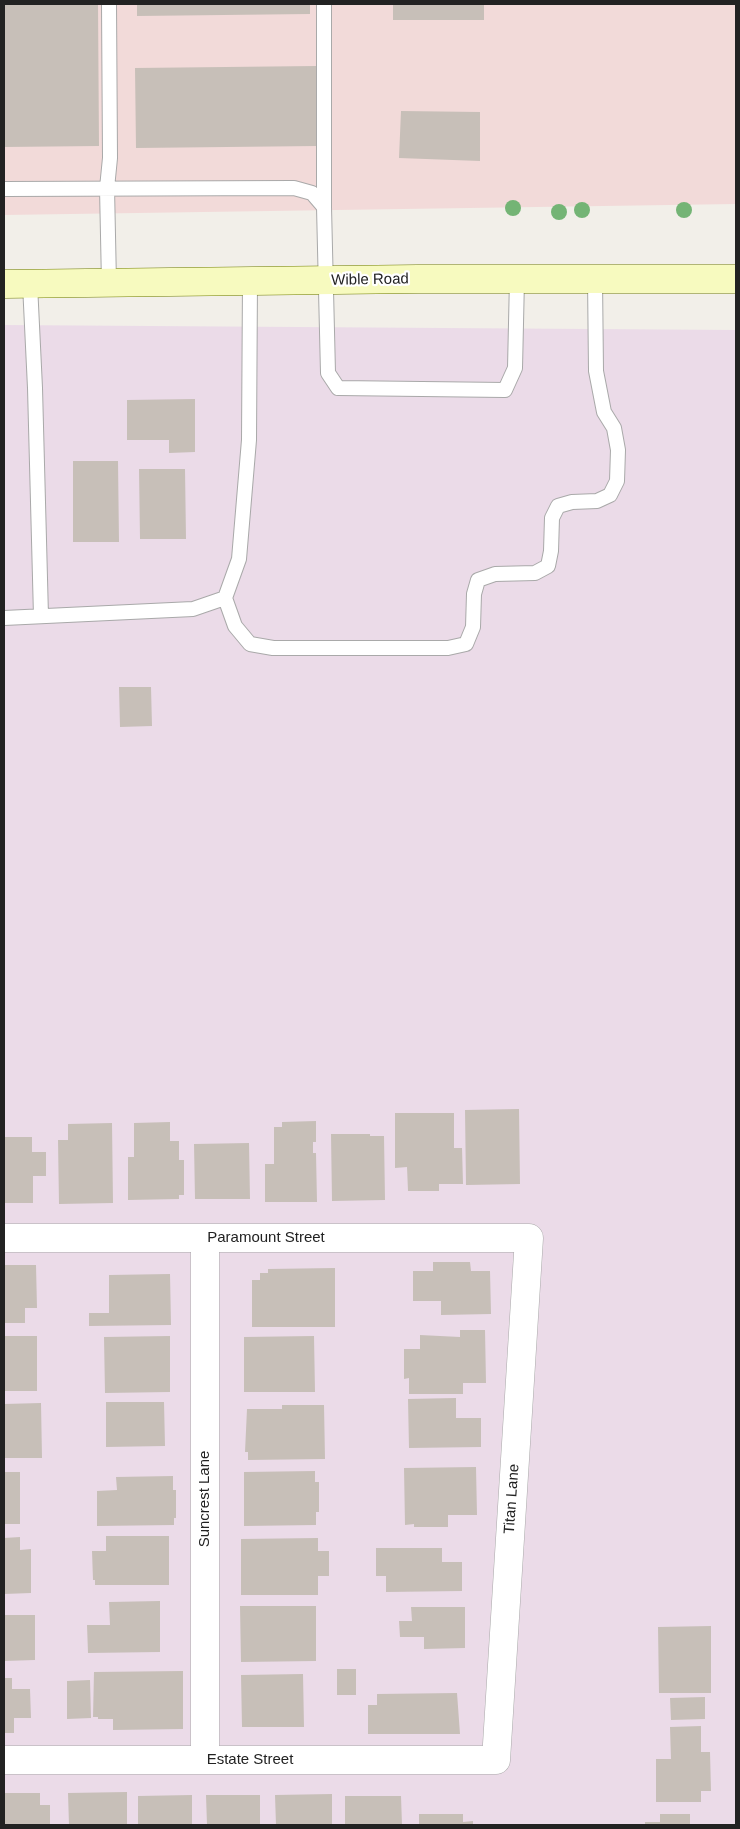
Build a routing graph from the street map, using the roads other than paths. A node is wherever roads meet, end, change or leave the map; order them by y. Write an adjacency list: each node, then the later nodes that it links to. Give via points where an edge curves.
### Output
1 (109, 4): 3 (lane, via 110,158)
2 (324, 4): 5 (lane)
3 (107, 188): 4 (lane); 5 (lane, via 294,188 312,193); 11 (lane)
4 (4, 189)
5 (324, 207): 9 (lane)
6 (517, 279): 7 (street, Wible Road); 9 (street, Wible Road); 9 (lane, via 515,368 505,390 338,388 328,373)
7 (595, 279): 8 (street, Wible Road); 13 (lane, via 596,371 604,412 614,428 618,450 617,481 610,495 597,501 558,506 552,518 548,566 535,573 495,574 478,580 473,627 466,644 448,648 273,648 250,644 235,626)
8 (736, 279)
9 (327, 280): 10 (street, Wible Road)
10 (250, 281): 11 (street, Wible Road); 13 (lane, via 248,450 239,559)
11 (109, 283): 12 (street, Wible Road)
12 (17, 284): 14 (lane, via 35,388)
13 (225, 598): 14 (lane, via 193,609)
14 (41, 616): 15 (lane)
15 (4, 618)
16 (4, 1238): 17 (street, Paramount Street)
17 (205, 1238): 18 (street, Paramount Street); 20 (street, Suncrest Lane)
18 (529, 1238): 21 (street, Titan Lane)
19 (4, 1760): 20 (street, Estate Street)
20 (205, 1760): 21 (street, Estate Street)
21 (496, 1760)

